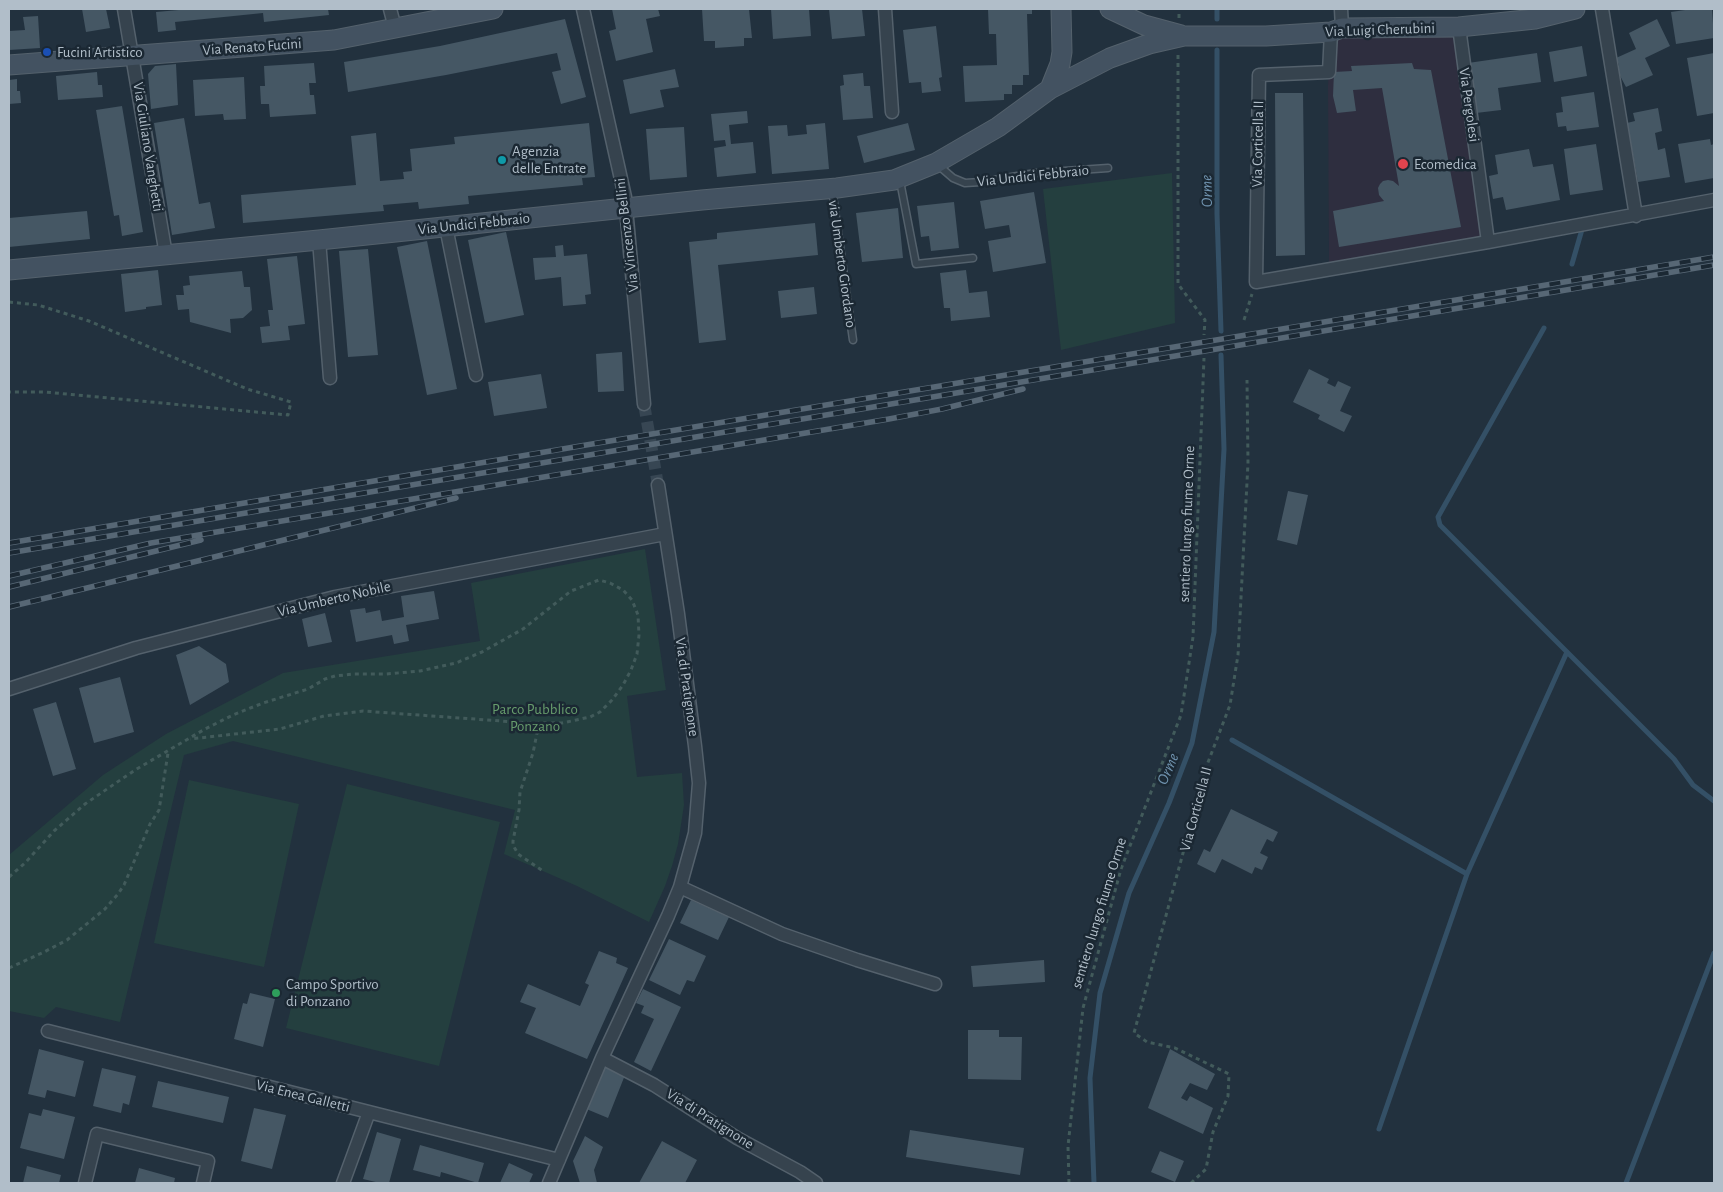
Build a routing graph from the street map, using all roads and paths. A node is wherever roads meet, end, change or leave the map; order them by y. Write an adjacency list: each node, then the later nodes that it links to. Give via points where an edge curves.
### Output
1 (124, 9): 16 (street, Via Giuliano Vanghetti)
2 (390, 9): 13 (street)
3 (493, 9): 13 (main road, Via Renato Fucini)
4 (583, 9): 25 (street, Via Vincenzo Bellini)
5 (885, 9): 19 (street)
6 (1061, 9): 18 (main road, via 1062,52)
7 (1110, 9): 15 (main road)
8 (1179, 9): 15 (path, via 1179,19)
9 (1341, 9): 14 (street)
10 (1575, 9): 12 (main road, Via Luigi Cherubini, via 1535,19)
11 (1602, 9): 26 (street)
12 (1459, 27): 14 (main road, Via Luigi Cherubini); 29 (street, Via Pergolesi)
13 (395, 28): 16 (main road, Via Renato Fucini, via 334,40)
14 (1336, 30): 15 (main road, Via Luigi Cherubini, via 1266,36); 33 (street, Via Corticella II, via 1329,72 1259,75)
15 (1164, 36): 18 (main road, Via Undici Febbraio, via 1110,58); 36 (path, via 1178,50 1178,284 1204,320)
16 (133, 55): 17 (main road, Via Renato Fucini); 30 (street, Via Giuliano Vanghetti)
17 (9, 65)
18 (1050, 89): 20 (main road, Via Undici Febbraio, via 998,128)
19 (892, 112)
20 (936, 163): 21 (lane, Via Undici Febbraio, via 953,178 965,183 1036,173); 22 (main road, Via Undici Febbraio)
21 (1108, 168)
22 (899, 177): 23 (main road, Via Undici Febbraio); 31 (lane, via 916,264)
23 (832, 188): 25 (main road, Via Undici Febbraio); 37 (lane, via Umberto Giordano)
24 (1714, 200): 26 (street)
25 (627, 208): 27 (main road, Via Undici Febbraio); 43 (street, Via Vincenzo Bellini)
26 (1636, 216): 29 (street)
27 (446, 227): 28 (main road, Via Undici Febbraio); 39 (street)
28 (319, 240): 30 (main road, Via Undici Febbraio); 40 (street)
29 (1488, 242): 33 (street)
30 (166, 255): 32 (main road, Via Undici Febbraio)
31 (973, 258)
32 (9, 270)
33 (1256, 282): 35 (path)
34 (9, 302): 42 (path, via 38,305 81,318 247,389 291,402 288,415 45,392)
35 (1244, 320)
36 (1204, 335)
37 (853, 340)
38 (1204, 358): 64 (path, sentiero lungo fiume Orme, via 1193,636 1181,715 1121,869 1083,1008 1068,1146)
39 (476, 375)
40 (330, 378)
41 (1247, 380): 65 (path, Via Corticella II, via 1248,463 1238,654 1230,705 1207,765 1134,1033 1147,1042 1175,1048 1229,1074 1228,1096 1213,1132 1206,1169)
42 (9, 392)
43 (644, 404)
44 (658, 485): 45 (street, Via di Pratignone)
45 (665, 534): 46 (street, Via Umberto Nobile, via 335,597 136,648); 52 (street, Via di Pratignone, via 699,783 695,833)
46 (9, 690)
47 (539, 723): 48 (path, via 363,711 324,716 280,729); 48 (path, via 562,723 590,717 600,712 623,685 637,654 639,636 638,614 623,590 599,580 584,585 571,591 523,629 456,663 420,671 329,677 308,689 233,715); 50 (path, via 520,792 512,841 518,854)
48 (190, 738): 49 (path)
49 (168, 752): 51 (path, via 84,804); 53 (path, via 159,810 118,894 105,910 67,940)
50 (543, 871)
51 (9, 877)
52 (680, 888): 54 (street, via 782,934); 56 (street, Via di Pratignone)
53 (9, 968)
54 (935, 984)
55 (48, 1031): 57 (street, Via Enea Galletti)
56 (602, 1058): 58 (street, Via di Pratignone); 63 (street, Via di Pratignone, via 654,1085)
57 (369, 1112): 58 (street, Via Enea Galletti); 61 (street)
58 (559, 1160): 62 (street, Via di Pratignone)
59 (85, 1183): 60 (street, via 97,1134 208,1162)
60 (203, 1183)
61 (343, 1183)
62 (549, 1183)
63 (816, 1183)
64 (1069, 1183)
65 (1191, 1183)

